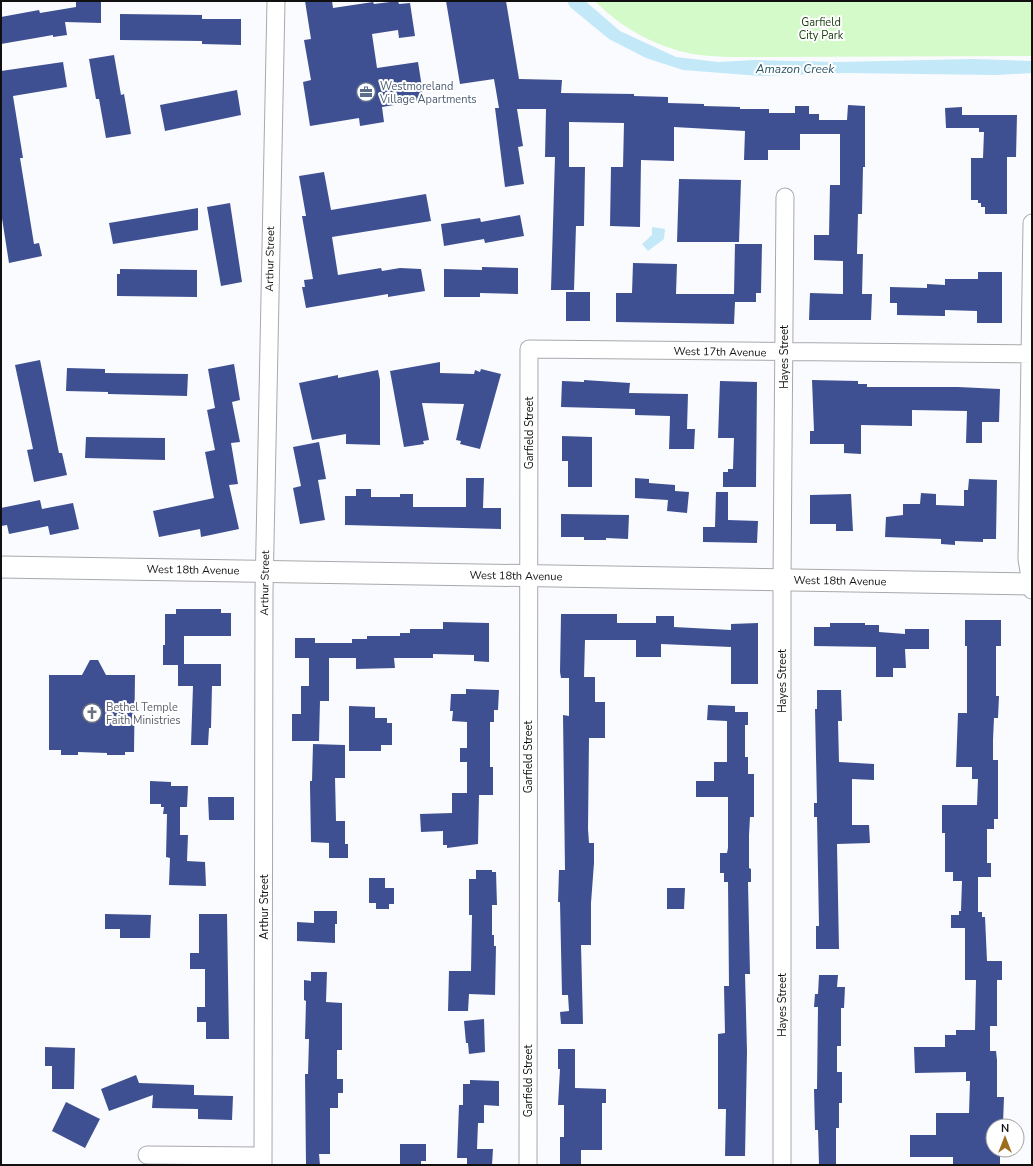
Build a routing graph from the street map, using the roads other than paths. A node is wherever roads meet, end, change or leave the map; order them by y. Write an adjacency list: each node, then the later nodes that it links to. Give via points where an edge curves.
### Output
1 (276, 1): 8 (street, Arthur Street)
2 (785, 197): 5 (street, Hayes Street)
3 (1032, 223): 6 (street)
4 (529, 349): 5 (street, West 17th Avenue); 9 (street, Garfield Street)
5 (784, 353): 6 (street, West 17th Avenue); 10 (street, Hayes Street)
6 (1030, 354): 11 (street, via 1027,559)
7 (1, 567): 8 (main road, West 18th Avenue)
8 (265, 571): 9 (main road, West 18th Avenue); 13 (street, Arthur Street)
9 (529, 576): 10 (main road, West 18th Avenue); 14 (street, Garfield Street)
10 (782, 580): 11 (main road, West 18th Avenue); 15 (street, Hayes Street)
11 (1032, 586)
12 (147, 1155): 13 (street)
13 (263, 1160)
14 (528, 1165)
15 (782, 1165)

